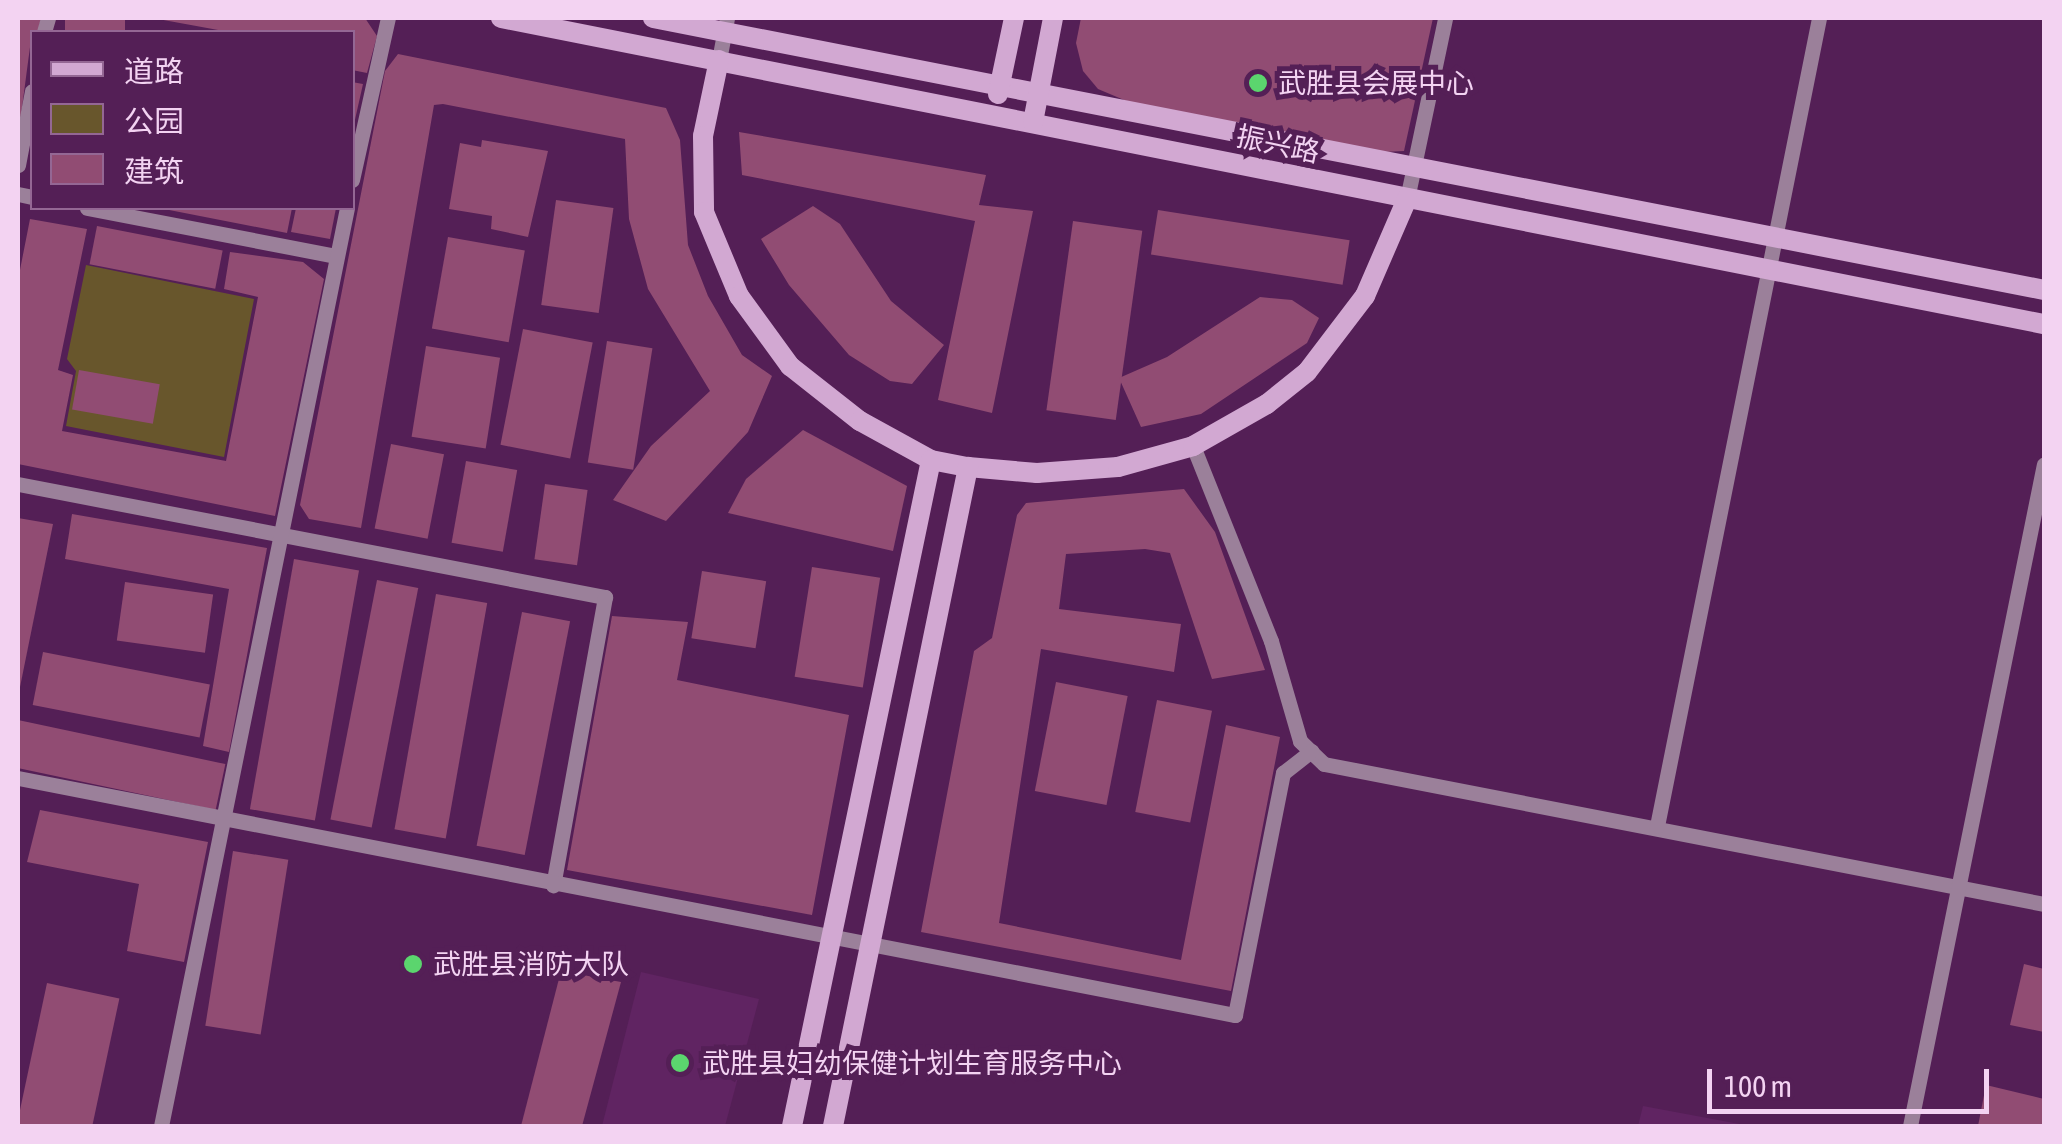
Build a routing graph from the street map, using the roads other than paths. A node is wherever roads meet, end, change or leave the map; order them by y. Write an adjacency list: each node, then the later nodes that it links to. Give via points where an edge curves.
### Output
1 (388, 18): 16 (street)
2 (501, 18): 9 (main road, 振兴路)
3 (653, 18): 8 (main road, 振兴路)
4 (1014, 18): 10 (main road)
5 (1053, 18): 11 (main road)
6 (1445, 18): 17 (street)
7 (1819, 18): 21 (street)
8 (726, 25): 9 (street); 10 (main road, 振兴路)
9 (720, 60): 13 (main road, 振兴路); 27 (main road, via 703,136 704,212 738,296 790,366 860,421)
10 (1000, 84): 11 (main road, 振兴路); 13 (main road)
11 (1038, 93): 14 (main road); 17 (main road, 振兴路)
12 (30, 102): 15 (street)
13 (992, 113): 14 (main road, 振兴路)
14 (1033, 122): 18 (main road, 振兴路)
15 (18, 165)
16 (355, 166)
17 (1418, 169): 18 (street); 21 (main road, 振兴路)
18 (1408, 199): 23 (main road, 振兴路); 26 (main road, via 1366,296 1308,372)
19 (97, 210): 22 (street)
20 (346, 210): 22 (street)
21 (1780, 236): 23 (street); 24 (main road, 振兴路)
22 (336, 256): 31 (street)
23 (1774, 268): 25 (main road, 振兴路); 35 (street)
24 (2044, 290)
25 (2044, 324)
26 (1194, 446): 29 (main road, via 1118,467 1037,473); 32 (street, via 1270,641 1300,741)
27 (931, 460): 29 (main road); 39 (main road)
28 (2044, 464): 36 (street)
29 (968, 468): 40 (main road)
30 (18, 484): 31 (street)
31 (278, 536): 34 (street); 37 (street, via 605,597)
32 (1311, 751): 35 (street, via 1324,764); 40 (street, via 1283,773 1235,1015)
33 (18, 778): 34 (street)
34 (227, 822): 37 (street); 41 (street)
35 (1657, 826): 36 (street)
36 (1956, 885): 38 (street); 44 (street)
37 (553, 886): 39 (street)
38 (2044, 904)
39 (830, 942): 40 (street); 42 (main road)
40 (870, 949): 43 (main road)
41 (161, 1126)
42 (792, 1126)
43 (832, 1126)
44 (1910, 1126)

